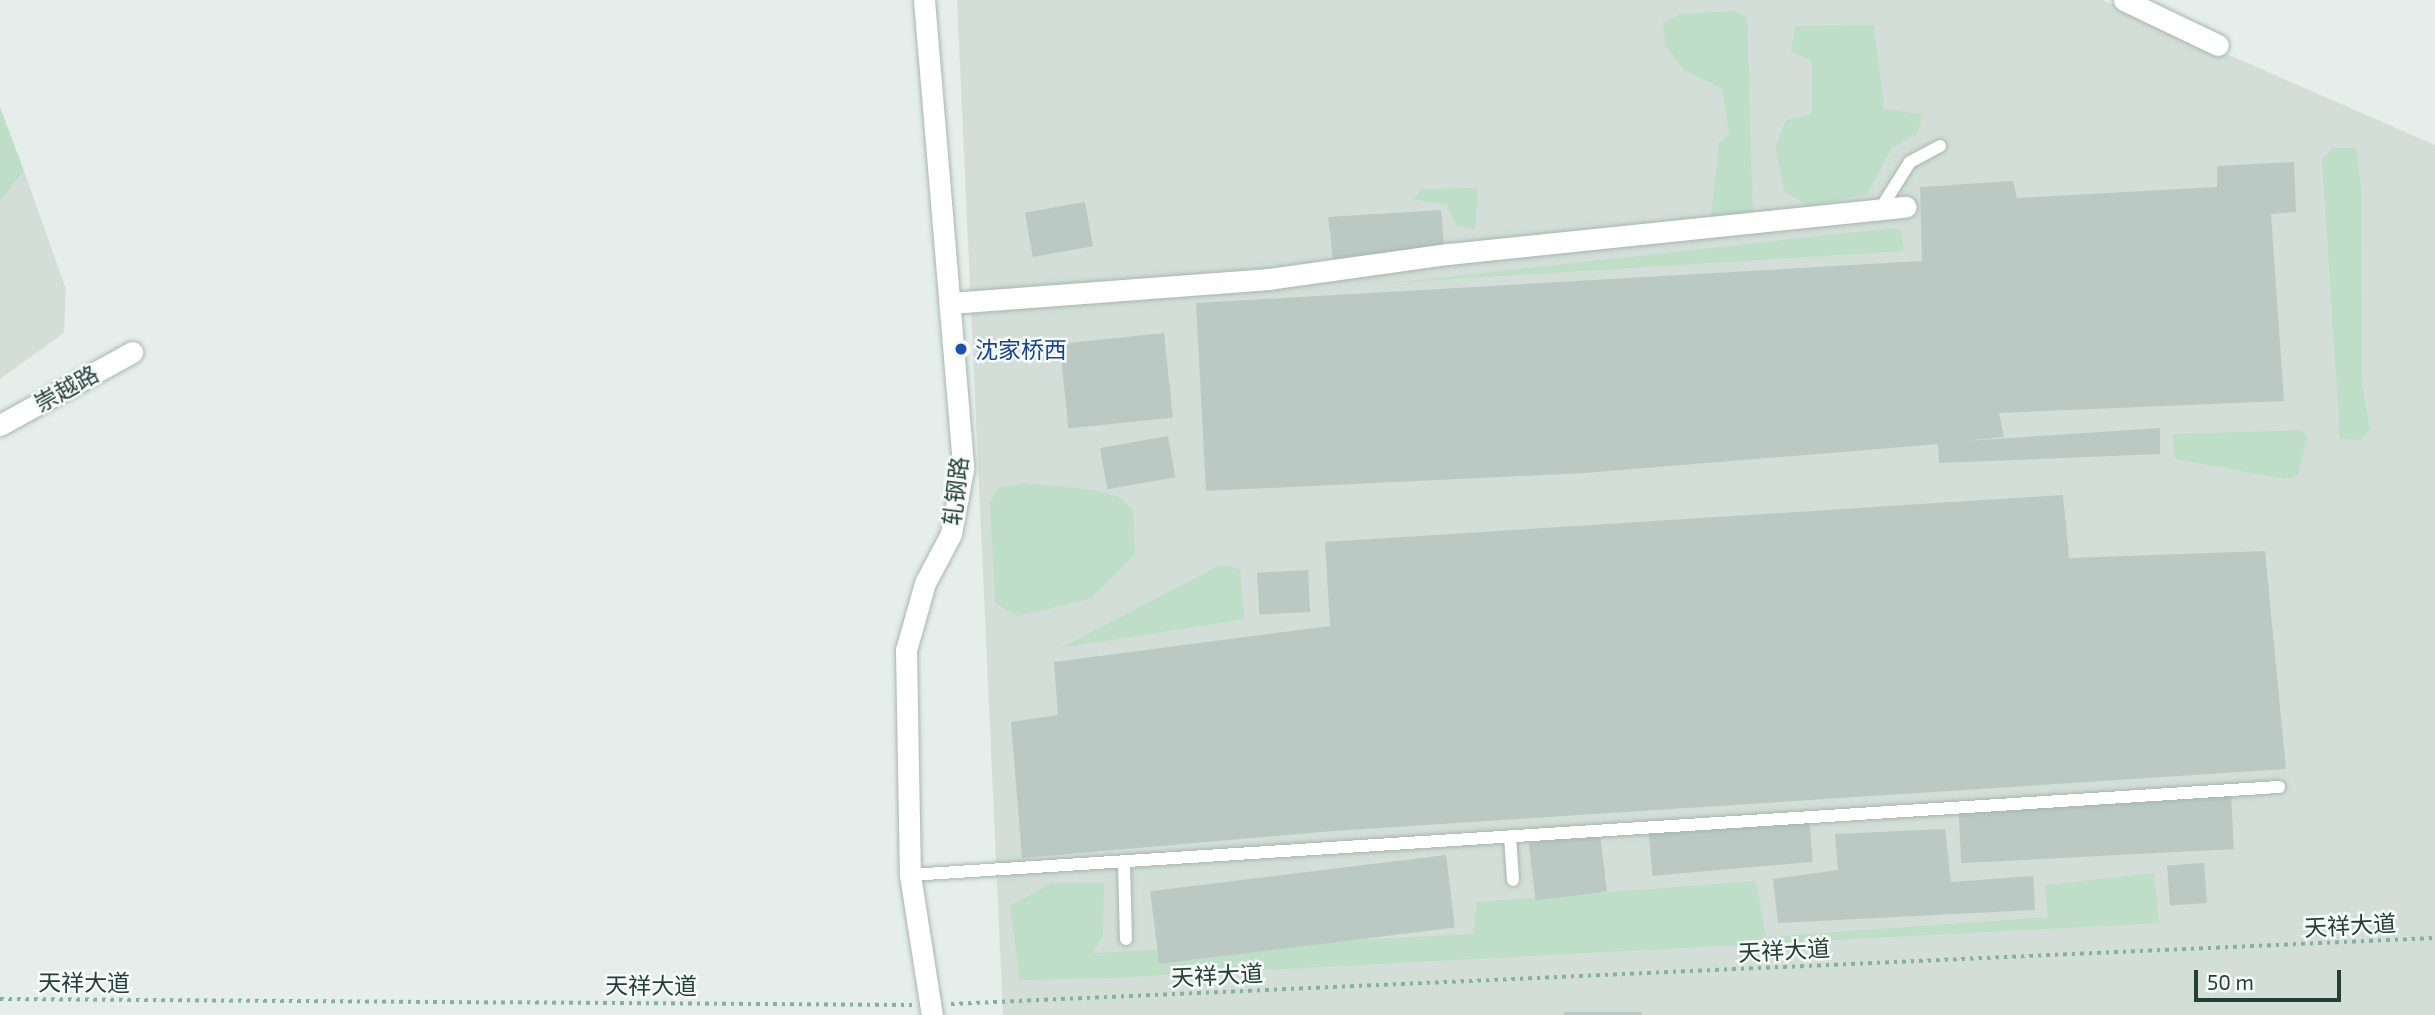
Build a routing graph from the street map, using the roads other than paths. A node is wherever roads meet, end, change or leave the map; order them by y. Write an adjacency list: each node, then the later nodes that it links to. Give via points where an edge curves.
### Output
1 (924, 0): 7 (street, 轧钢路)
2 (2124, 0): 3 (street)
3 (2218, 45)
4 (1940, 146): 6 (lane, via 1910,162)
5 (1906, 207): 6 (street)
6 (1881, 208): 7 (street, via 1448,254 1269,279)
7 (951, 303): 13 (street, 轧钢路, via 963,469 951,534 925,583 906,650)
8 (132, 352): 9 (street, 崇越路)
9 (0, 425)
10 (2279, 787): 11 (lane)
11 (1510, 836): 12 (lane); 14 (lane)
12 (1124, 864): 13 (lane); 15 (lane)
13 (911, 875): 16 (street, 轧钢路)
14 (1513, 880)
15 (1126, 939)
16 (931, 1010)

